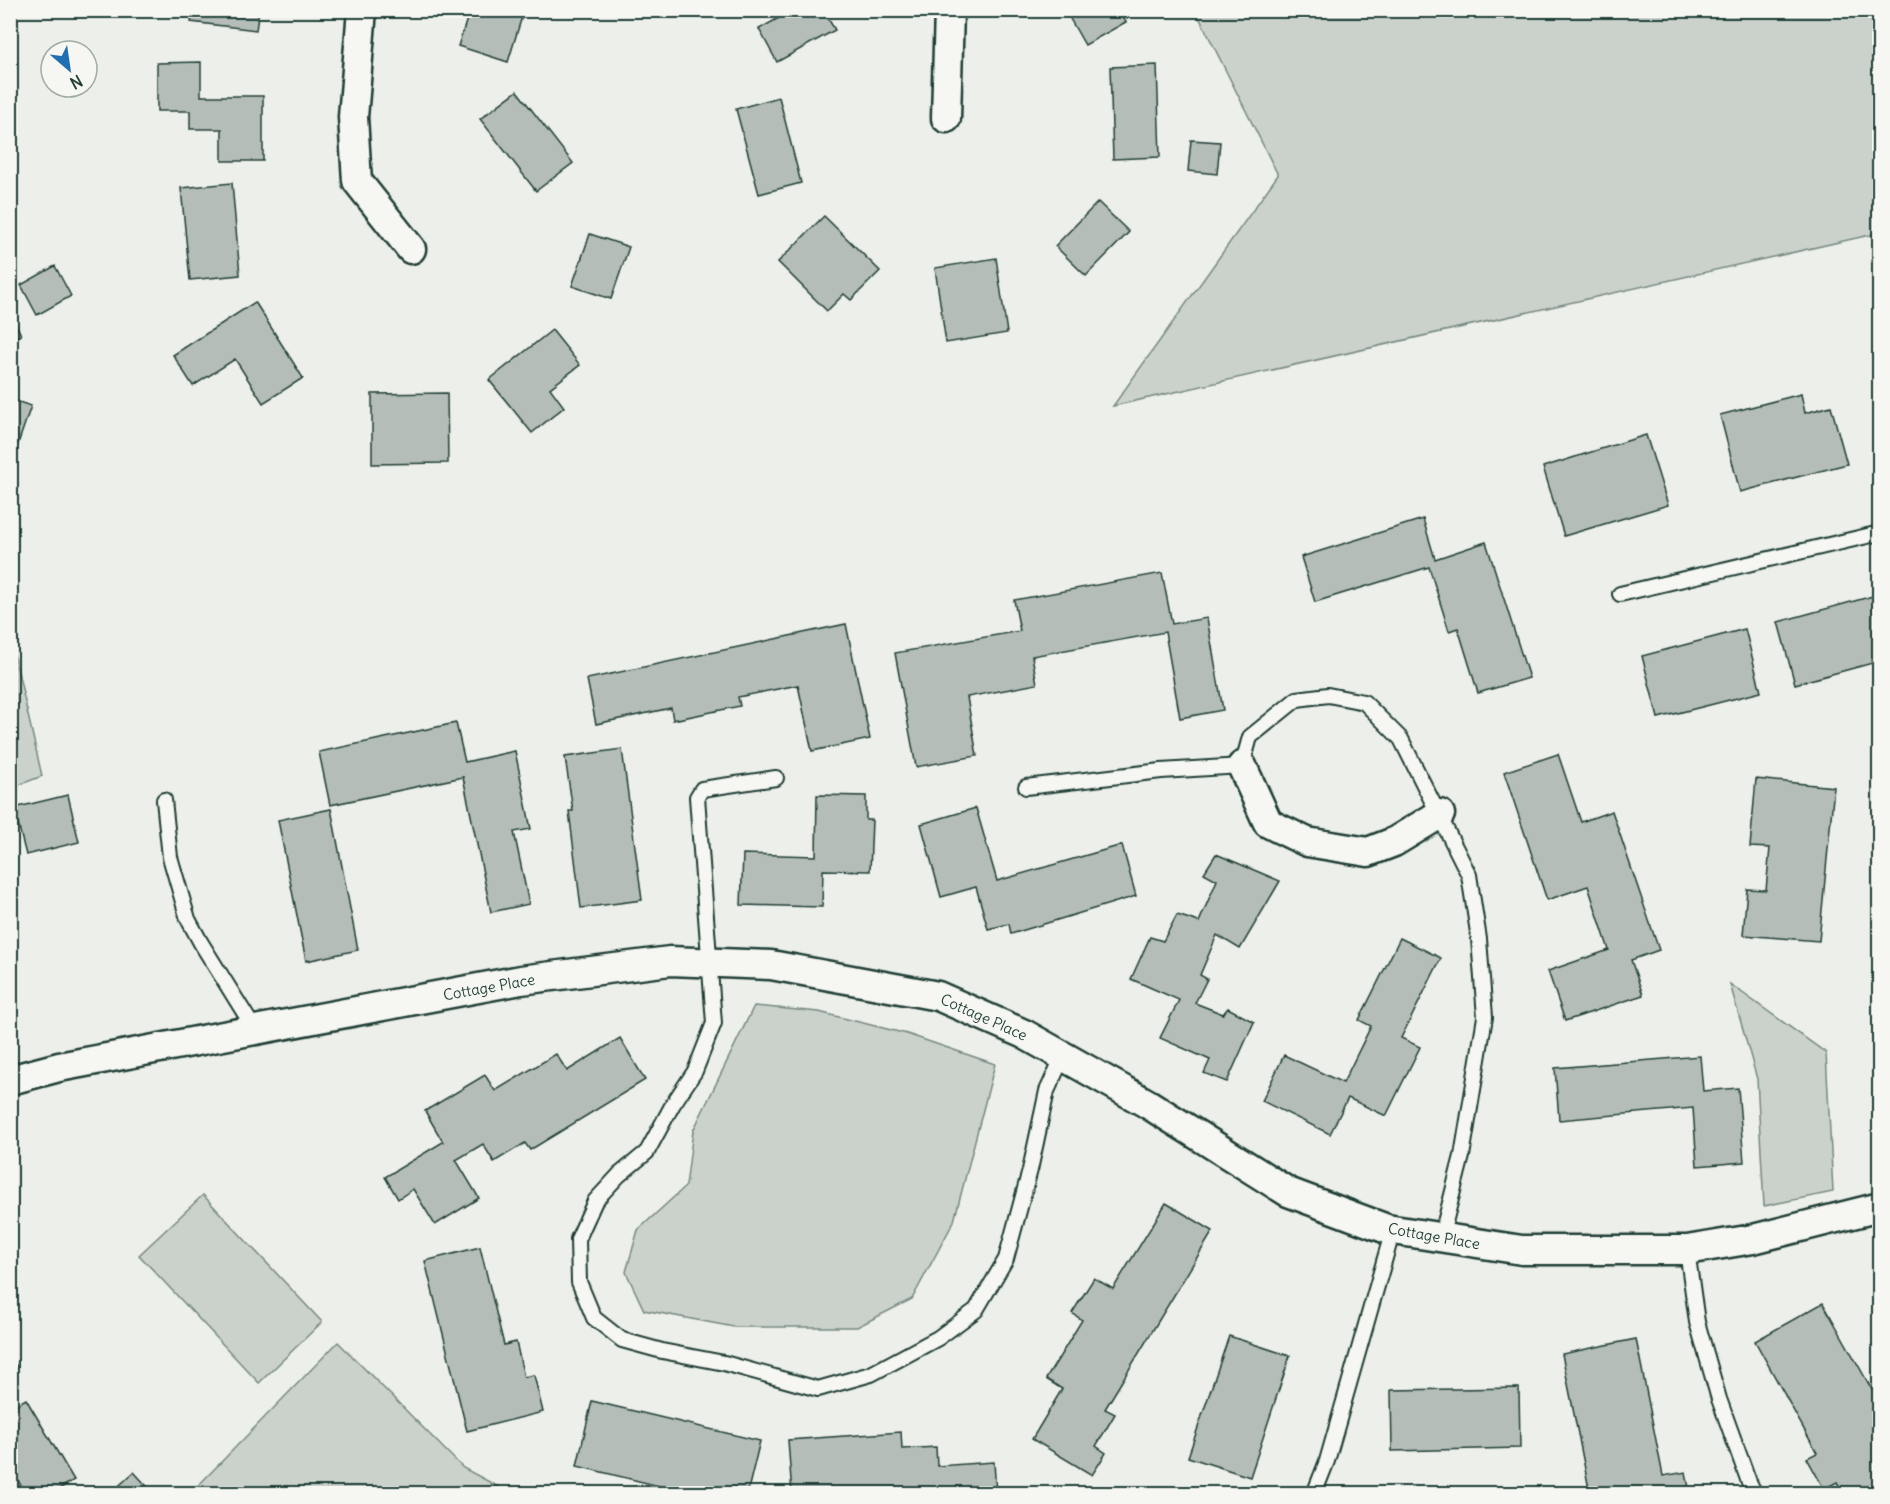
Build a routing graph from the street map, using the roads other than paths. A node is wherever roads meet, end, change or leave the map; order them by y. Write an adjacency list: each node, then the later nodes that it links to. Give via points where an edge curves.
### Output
1 (363, 10): 4 (street, via 353,117 357,181)
2 (949, 10): 3 (street)
3 (946, 118)
4 (411, 249)
5 (1880, 533): 6 (lane)
6 (1620, 594)
7 (1242, 766): 9 (lane); 11 (street, via 1268,823 1307,842 1368,852 1394,842); 11 (lane, via 1250,737 1297,699 1328,695 1364,702 1401,739)
8 (776, 778): 12 (lane, via 702,789 697,797)
9 (1026, 787)
10 (164, 800): 13 (lane, via 170,857 188,920)
11 (1440, 814): 18 (lane, via 1469,876 1485,1017 1462,1156)
12 (709, 962): 13 (street, Cottage Place, via 670,961 521,980); 14 (street, Cottage Place, via 771,965 938,996); 14 (lane, via 714,1023 695,1071 647,1152 595,1201 578,1239 579,1282 594,1318 622,1340 662,1351 724,1363 818,1389 871,1374 938,1338 976,1310 1006,1259 1047,1091)
13 (255, 1030): 15 (street, Cottage Place)
14 (1063, 1056): 17 (street, Cottage Place, via 1288,1192)
15 (10, 1080)
16 (1880, 1207): 19 (street, Cottage Place, via 1753,1239)
17 (1393, 1230): 18 (street, Cottage Place); 20 (lane)
18 (1441, 1238): 19 (street, Cottage Place, via 1522,1250)
19 (1687, 1250): 21 (lane, via 1697,1322 1719,1399)
20 (1314, 1494)
21 (1755, 1494)

